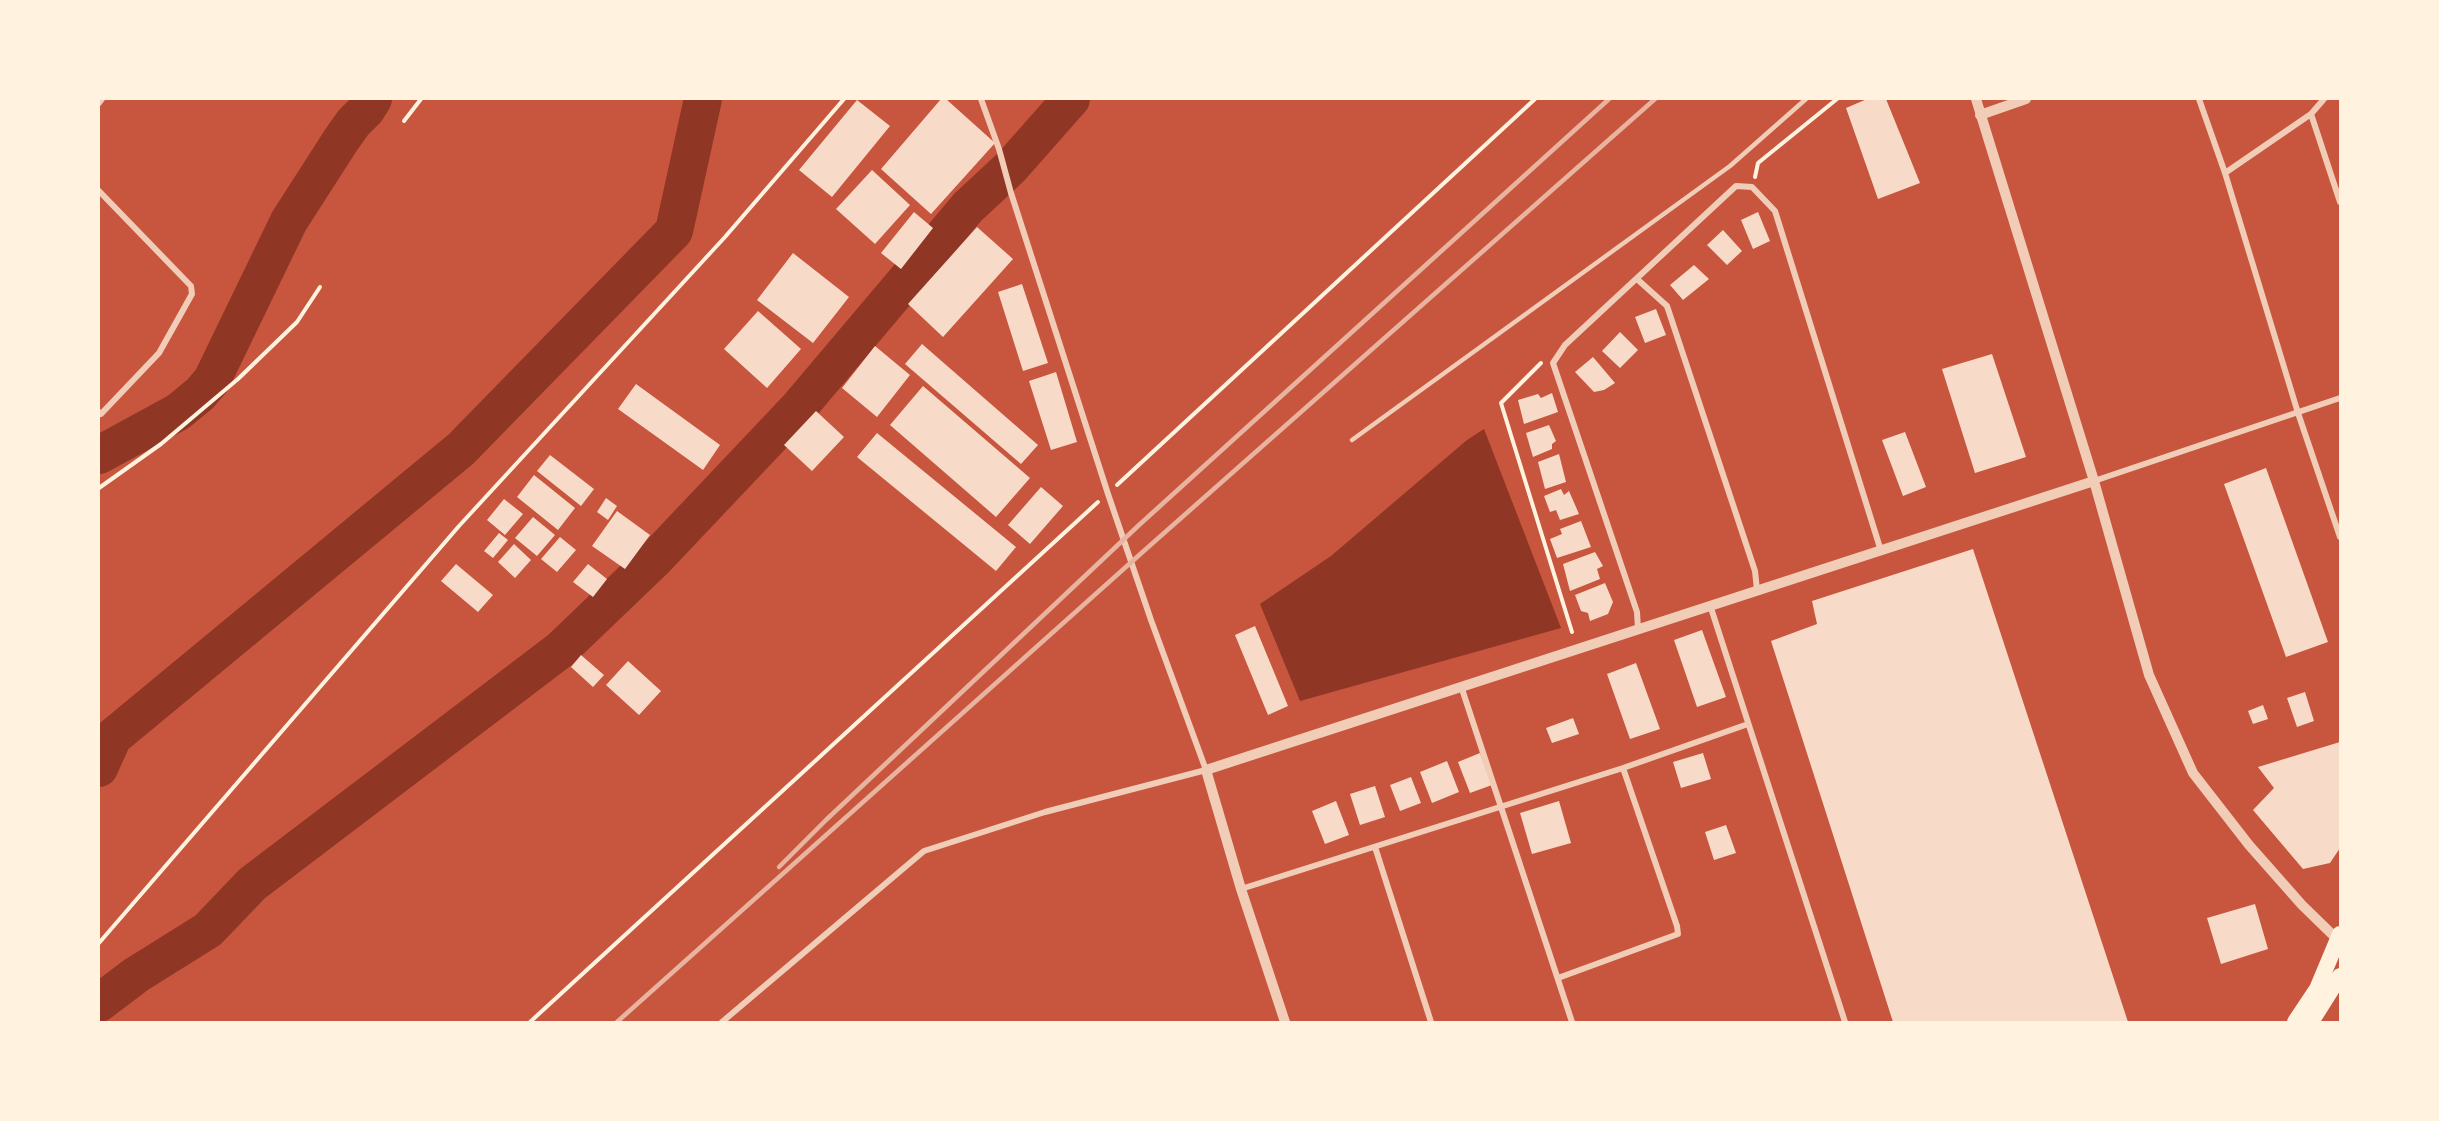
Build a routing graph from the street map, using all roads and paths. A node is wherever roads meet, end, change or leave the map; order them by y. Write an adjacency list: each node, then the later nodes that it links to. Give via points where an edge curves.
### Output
1 (102, 99): 12 (street)
2 (421, 99): 15 (path)
3 (844, 99): 46 (path, via 701,264 459,526)
4 (981, 99): 29 (street)
5 (1535, 99): 29 (path)
6 (1806, 99): 26 (lane, via 1730,166)
7 (1837, 99): 17 (path, via 1758,163)
8 (1976, 99): 14 (street)
9 (2026, 99): 14 (street)
10 (2199, 99): 16 (street)
11 (2324, 99): 13 (street)
12 (99, 103)
13 (2311, 114): 16 (street); 19 (street)
14 (1980, 115): 27 (street)
15 (404, 121)
16 (2225, 173): 25 (street)
17 (1752, 187): 20 (street, via 1736,186); 33 (street, via 1775,211)
18 (99, 191): 24 (street, via 191,286 192,294 159,353)
19 (2340, 202)
20 (1637, 279): 22 (street, via 1565,345); 34 (street, via 1667,306 1755,571)
21 (320, 287): 28 (path, via 297,322 238,379 161,444)
22 (1553, 363): 36 (street, via 1637,612); 37 (path, via 1545,358 1501,403)
23 (2340, 398): 25 (street)
24 (99, 412)
25 (2298, 413): 27 (street); 31 (street)
26 (1352, 440)
27 (2094, 481): 33 (street); 45 (street, via 2149,675 2193,773 2249,845 2302,905)
28 (99, 488)
29 (1108, 494): 41 (street); 49 (path)
30 (2340, 512): 31 (street)
31 (2333, 514): 32 (street)
32 (2340, 537)
33 (1881, 551): 34 (street)
34 (1757, 590): 35 (street)
35 (1710, 605): 36 (street); 39 (street)
36 (1638, 629): 38 (street)
37 (1572, 632)
38 (1461, 686): 41 (street); 42 (street)
39 (1748, 724): 40 (street); 54 (street)
40 (1623, 768): 42 (street); 48 (street, via 1677,934)
41 (1206, 770): 44 (street); 50 (street, via 1045,812 924,851)
42 (1500, 806): 43 (street); 48 (street)
43 (1375, 847): 44 (street); 52 (street)
44 (1241, 890): 51 (street)
45 (2339, 939): 55 (highway, via 2317,989)
46 (99, 943)
47 (2340, 976): 56 (highway)
48 (1558, 978): 53 (street)
49 (530, 1022)
50 (722, 1022)
51 (1285, 1022)
52 (1431, 1022)
53 (1572, 1022)
54 (1845, 1022)
55 (2295, 1022)
56 (2311, 1022)

